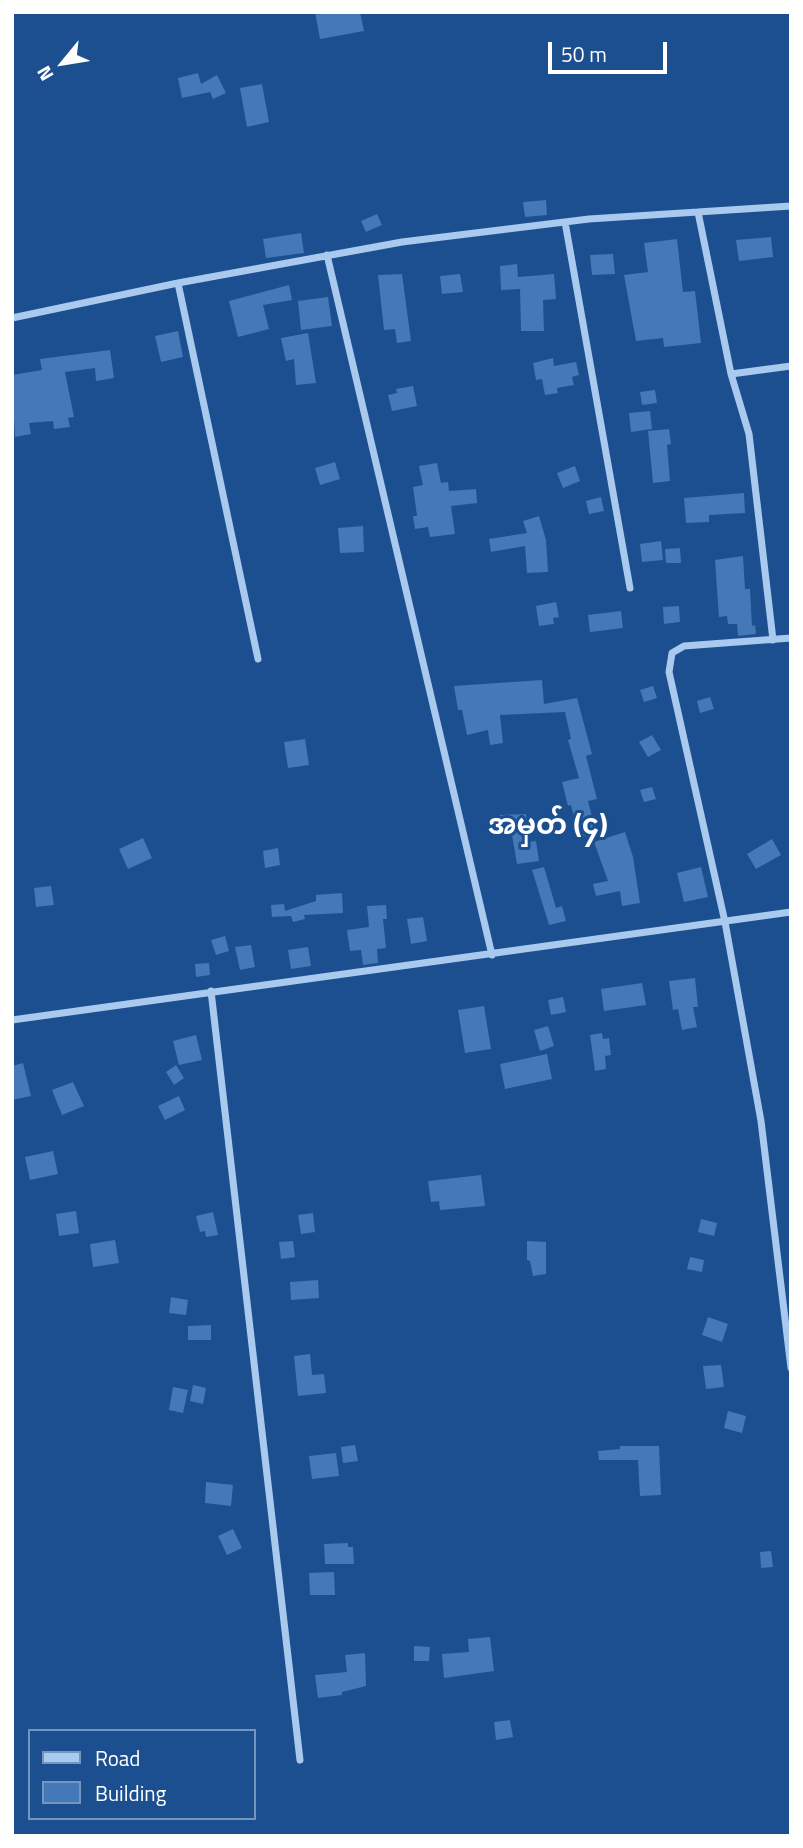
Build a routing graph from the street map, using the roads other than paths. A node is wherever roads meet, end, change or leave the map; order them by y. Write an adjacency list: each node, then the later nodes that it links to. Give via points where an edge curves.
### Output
1 (791, 206): 2 (street)
2 (698, 212): 3 (street); 8 (street)
3 (565, 222): 4 (street); 9 (street)
4 (327, 256): 5 (street); 15 (street)
5 (178, 283): 6 (street); 12 (street)
6 (12, 318)
7 (791, 366): 8 (street)
8 (732, 374): 11 (street, via 750,434)
9 (630, 588)
10 (791, 638): 11 (street)
11 (773, 640): 14 (street, via 684,646 672,653 669,672)
12 (258, 659)
13 (791, 912): 14 (street)
14 (725, 922): 15 (street); 18 (street, via 761,1121)
15 (492, 955): 16 (street)
16 (211, 991): 17 (street); 19 (street)
17 (12, 1020)
18 (791, 1368)
19 (300, 1760)

